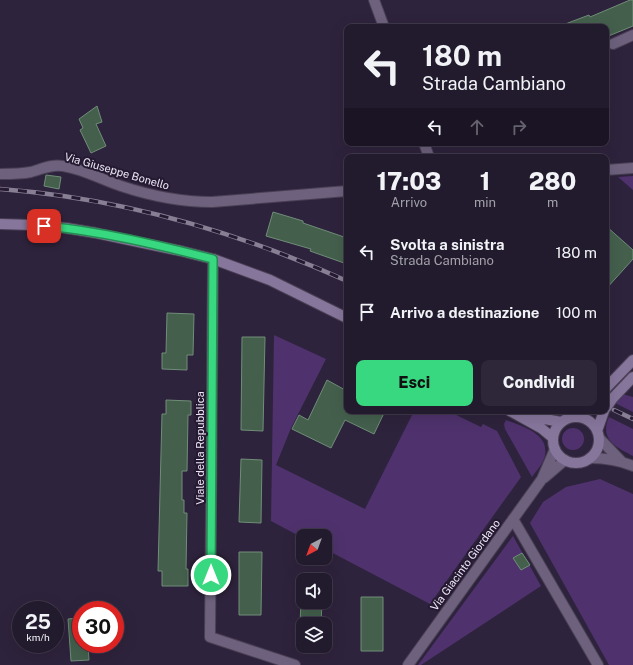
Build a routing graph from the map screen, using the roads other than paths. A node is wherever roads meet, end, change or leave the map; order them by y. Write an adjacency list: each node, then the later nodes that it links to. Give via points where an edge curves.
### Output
1 (374, 0): 2 (street)
2 (383, 24)
3 (633, 35): 4 (street)
4 (613, 44)
5 (633, 168): 6 (street)
6 (609, 170)
7 (0, 174): 8 (street, Via Giuseppe Bonello, via 22,174 45,166 64,166 120,186 195,202)
8 (344, 191)
9 (0, 224): 10 (main road, via 96,233)
10 (213, 259): 11 (main road, via 270,280); 30 (street, Viale della Repubblica, via 210,637)
11 (344, 317)
12 (633, 360): 14 (main road)
13 (633, 377): 15 (main road)
14 (609, 385)
15 (609, 403)
16 (516, 414): 22 (main road)
17 (519, 414): 20 (main road)
18 (582, 414): 20 (main road); 21 (main road, via 593,424)
19 (603, 414): 21 (main road)
20 (561, 422): 22 (main road)
21 (598, 434): 24 (main road, via 598,445); 26 (street)
22 (553, 438): 23 (main road)
23 (555, 449): 25 (main road); 28 (street)
24 (590, 458): 25 (main road, via 578,463); 26 (street)
25 (565, 460): 28 (street)
26 (620, 461): 27 (street)
27 (633, 466)
28 (542, 479): 29 (street, Via Giacinto Giordano)
29 (513, 519): 31 (street, Via Giacinto Giordano); 32 (street)
30 (295, 665)
31 (408, 665)
32 (598, 665)

